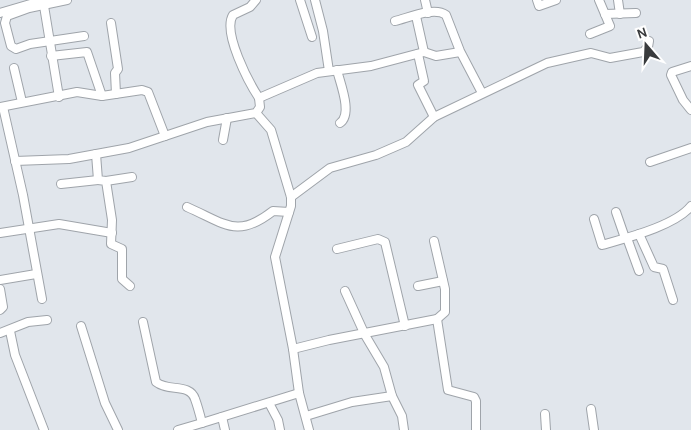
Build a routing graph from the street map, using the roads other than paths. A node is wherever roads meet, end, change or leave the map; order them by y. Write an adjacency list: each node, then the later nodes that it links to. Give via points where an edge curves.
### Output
1 (67, 0): 10 (street)
2 (256, 0): 36 (street, via 250,8 232,15 229,24 232,40)
3 (300, 0): 23 (street)
4 (315, 0): 31 (street)
5 (425, 0): 13 (street)
6 (556, 0): 11 (street)
7 (599, 0): 15 (street)
8 (618, 0): 16 (street)
9 (32, 1): 10 (street); 12 (street)
10 (44, 3): 20 (street, via 7,16); 24 (street)
11 (539, 7)
12 (2, 8)
13 (428, 13): 17 (street); 26 (street, via 443,12 446,15)
14 (636, 13): 16 (street)
15 (605, 14): 16 (street); 21 (street, via 610,27)
16 (620, 14)
17 (416, 16): 18 (street); 27 (street)
18 (395, 21)
19 (111, 23): 33 (street, via 118,69 115,74)
20 (4, 32): 24 (street, via 13,48)
21 (590, 34)
22 (84, 36): 24 (street)
23 (312, 37)
24 (49, 41): 28 (street)
25 (649, 41): 32 (street, via 643,52 610,58 591,53 562,58)
26 (460, 52): 27 (street, via 436,56); 32 (street)
27 (421, 53): 31 (street, via 370,66); 41 (street, via 424,81 418,85)
28 (51, 56): 34 (street, via 87,52); 35 (street)
29 (691, 66): 39 (street, via 672,72 672,75)
30 (14, 68): 37 (street)
31 (333, 70): 36 (street, via 310,76); 43 (street, via 346,111)
32 (482, 93): 41 (street)
33 (116, 94): 34 (street); 44 (street, via 136,90 148,92)
34 (102, 96): 35 (street, via 77,92)
35 (59, 97): 37 (street)
36 (259, 98): 40 (street, via 260,107)
37 (22, 102): 38 (street)
38 (2, 107): 48 (street)
39 (691, 110)
40 (256, 113): 42 (street); 53 (street, via 270,130)
41 (434, 117): 53 (street, via 406,142 376,155 330,168)
42 (227, 118): 44 (street); 45 (street)
43 (340, 123)
44 (165, 136): 47 (street, via 129,148)
45 (223, 140)
46 (691, 148): 49 (street)
47 (96, 154): 48 (street, via 69,159); 51 (street)
48 (15, 161): 58 (street)
49 (650, 162)
50 (132, 177): 51 (street)
51 (102, 180): 52 (street); 60 (street)
52 (61, 184)
53 (291, 204): 55 (street, via 254,224 238,228); 84 (street, via 275,258)
54 (691, 206): 61 (street, via 686,212)
55 (188, 207)
56 (616, 212): 62 (street)
57 (594, 218): 62 (street, via 602,245)
58 (28, 227): 59 (street); 60 (street, via 60,224); 66 (street)
59 (0, 233)
60 (112, 233): 69 (street, via 111,244 122,249 122,279)
61 (639, 234): 62 (street); 74 (street, via 654,267 663,270)
62 (626, 238): 65 (street)
63 (434, 241): 68 (street)
64 (337, 249): 80 (street, via 378,239 384,242)
65 (639, 271)
66 (36, 274): 67 (street); 73 (street)
67 (0, 280)
68 (443, 281): 70 (street); 76 (street, via 445,312)
69 (130, 286)
70 (418, 286)
71 (0, 289): 75 (street, via 3,308)
72 (345, 291): 83 (street)
73 (42, 299)
74 (673, 300)
75 (0, 310)
76 (437, 319): 80 (street); 100 (street, via 448,390 474,397)
77 (47, 320): 81 (street, via 28,322)
78 (143, 322): 92 (street, via 156,382 162,387 192,392)
79 (82, 326): 94 (street, via 105,403)
80 (405, 326): 83 (street)
81 (10, 331): 82 (street); 93 (street, via 15,355)
82 (0, 333)
83 (365, 335): 84 (street); 86 (street, via 384,367)
84 (293, 349): 85 (street)
85 (299, 393): 87 (street); 90 (street)
86 (392, 396): 90 (street, via 352,402); 99 (street, via 402,416)
87 (270, 403): 91 (street); 97 (street)
88 (591, 409): 102 (street)
89 (545, 414): 101 (street)
90 (306, 416): 98 (street)
91 (222, 417): 92 (street); 96 (street)
92 (202, 423): 95 (street)
93 (44, 430)
94 (118, 430)
95 (178, 430)
96 (225, 430)
97 (280, 430)
98 (310, 430)
99 (404, 430)
100 (476, 430)
101 (546, 430)
102 (594, 430)

